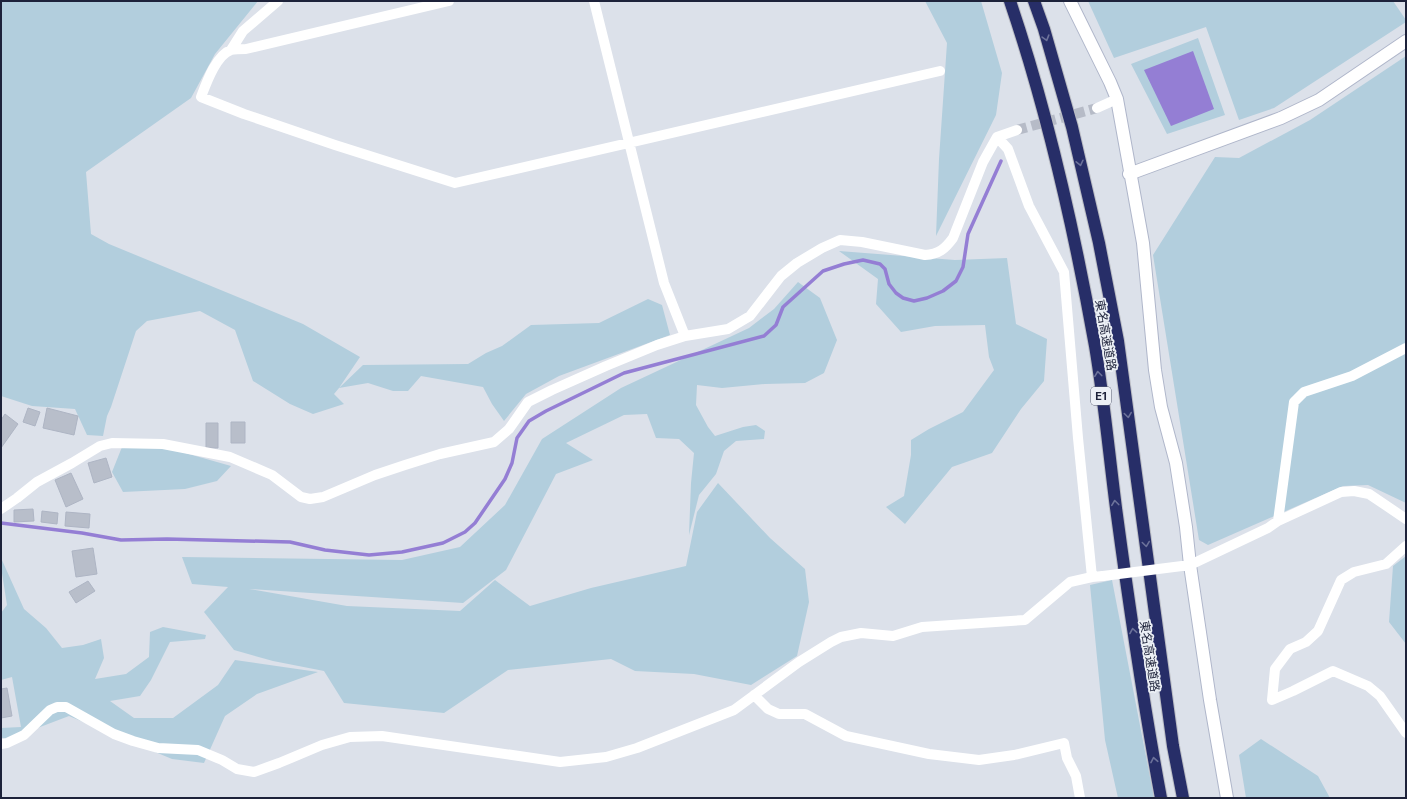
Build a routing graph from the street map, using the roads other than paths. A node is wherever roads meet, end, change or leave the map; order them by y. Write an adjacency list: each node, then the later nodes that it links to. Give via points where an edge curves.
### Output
1 (278, 1): 8 (street, via 243,31)
2 (449, 1): 8 (street, via 246,49)
3 (594, 1): 14 (street)
4 (1010, 1): 28 (highway, 東名高速道路 / E1, one-way to 4, via 1131,619 1095,347 1076,246 1050,134 1027,50)
5 (1034, 1): 29 (highway, 東名高速道路 / E1, one-way to 29, via 1072,127 1099,243 1116,334)
6 (1070, 1): 10 (street)
7 (1406, 41): 15 (street, via 1319,100 1281,118)
8 (231, 50): 14 (street, via 224,54 210,74 201,97 335,145 455,182)
9 (940, 71): 14 (street)
10 (1117, 99): 11 (street); 15 (street)
11 (1097, 108)
12 (1017, 130): 13 (street)
13 (997, 137): 16 (street, via 983,162 953,238 941,252 925,255 840,240 797,263 781,276 750,316 728,329); 23 (street, via 1008,149 1029,206 1064,272 1079,445)
14 (630, 143): 16 (street, via 664,282)
15 (1130, 174): 22 (street, via 1143,243 1156,377 1176,463 1186,527)
16 (686, 336): 18 (street, via 606,366 528,402 509,429 494,442 398,467 323,497 302,497 272,475 230,457 163,444 112,443 100,446 37,482)
17 (1406, 348): 20 (street, via 1352,376 1304,392 1294,402)
18 (1, 509)
19 (1406, 520): 20 (street, via 1369,494 1354,491 1341,492)
20 (1278, 522): 22 (street)
21 (1406, 546): 25 (street, via 1386,564 1354,572 1341,580 1318,631 1306,642 1290,649 1275,669 1272,700 1333,671 1368,686 1380,696)
22 (1186, 566): 23 (street, bridge); 30 (street)
23 (1097, 576): 24 (street, via 1070,582 1025,620 922,627 893,636 861,633 840,638 799,662)
24 (754, 695): 26 (street, via 734,710 637,748 606,757 560,762 382,736 350,737 322,745 254,772 237,769 198,750 158,748 133,741 114,734 66,707 50,710 24,735); 27 (street, via 779,714 806,714 846,736 929,754 979,760 1064,743 1067,758 1076,776)
25 (1406, 733)
26 (1, 744)
27 (1080, 798)
28 (1161, 798)
29 (1183, 798)
30 (1227, 798)

